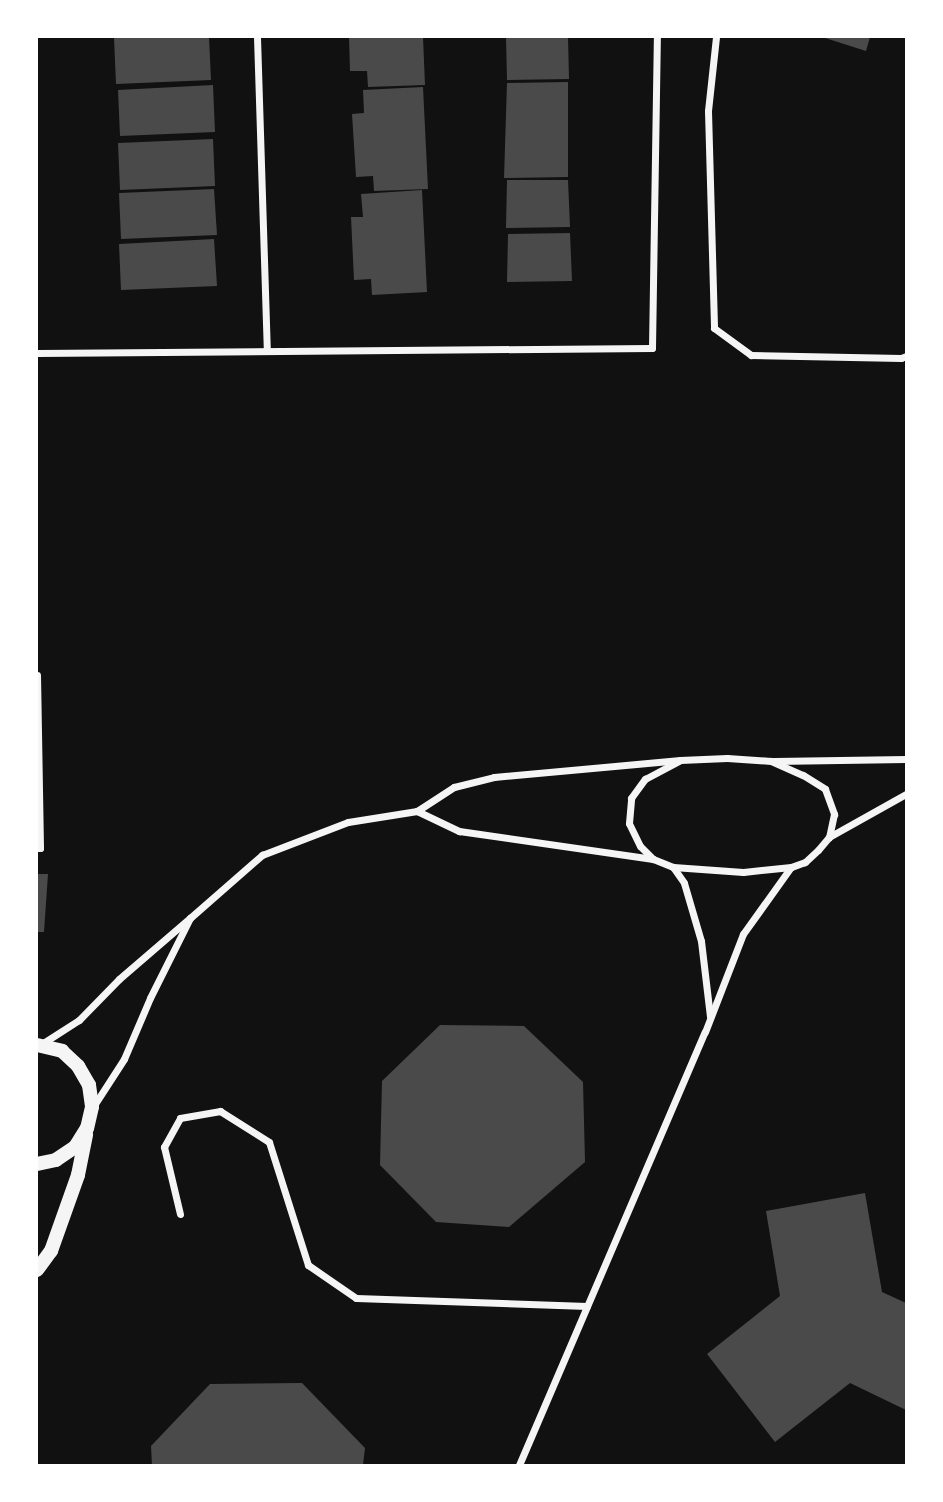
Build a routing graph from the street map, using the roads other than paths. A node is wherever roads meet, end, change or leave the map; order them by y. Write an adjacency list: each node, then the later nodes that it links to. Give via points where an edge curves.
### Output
1 (257, 37): 4 (street)
2 (657, 37): 4 (street, via 652,348)
3 (716, 37): 6 (street, via 708,111 714,328 751,355)
4 (267, 351): 5 (street)
5 (37, 353)
6 (906, 356)
7 (37, 675): 14 (street)
8 (906, 759): 10 (street)
9 (680, 760): 10 (street); 12 (street, via 494,777 454,787); 15 (street, via 645,779 631,798 629,823 640,846)
10 (771, 761): 13 (street, via 825,789 834,814)
11 (906, 794): 13 (street)
12 (417, 811): 15 (street, via 458,831); 18 (street, via 348,822 262,855)
13 (829, 837): 17 (street, via 805,862)
14 (38, 848)
15 (653, 859): 16 (street)
16 (673, 867): 17 (street, via 743,872); 19 (street, via 684,883 701,941)
17 (791, 867): 19 (street, via 743,934)
18 (190, 918): 20 (street, via 79,1020); 21 (street, via 124,1059)
19 (710, 1018): 26 (street)
20 (38, 1045): 21 (main road, via 62,1051 78,1066 89,1085)
21 (92, 1107): 22 (main road)
22 (87, 1128): 23 (main road, via 75,1147 56,1160); 25 (main road, via 78,1175 51,1251)
23 (37, 1164)
24 (180, 1214): 26 (street, via 164,1147 180,1118 220,1111 269,1142 308,1265 356,1298)
25 (37, 1270)
26 (587, 1306): 27 (street)
27 (519, 1465)

